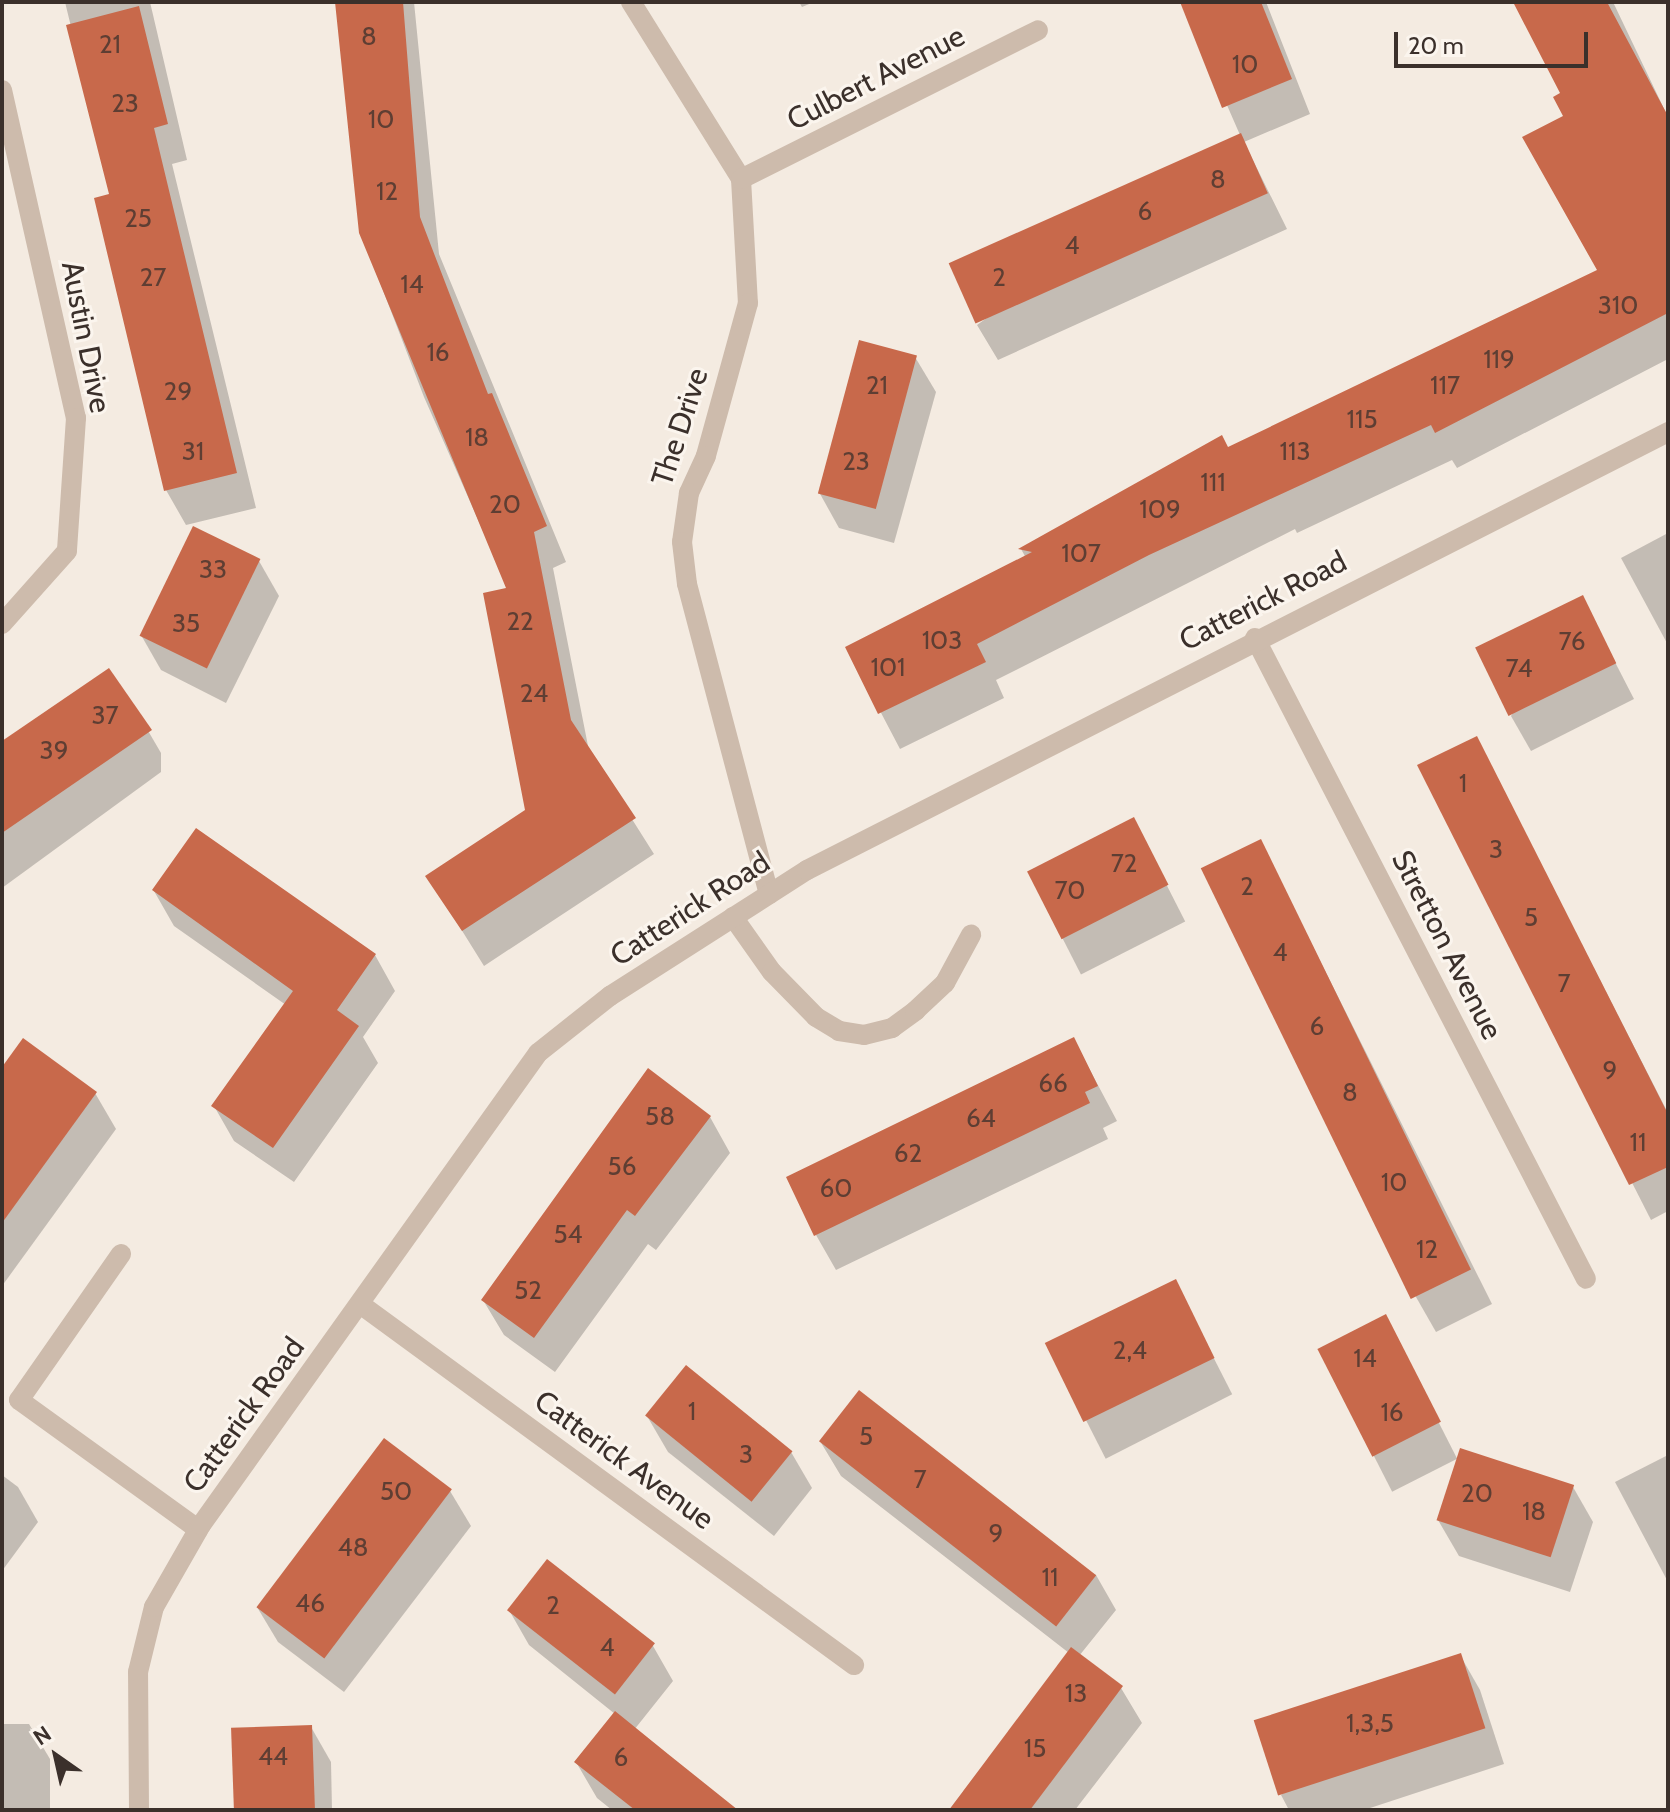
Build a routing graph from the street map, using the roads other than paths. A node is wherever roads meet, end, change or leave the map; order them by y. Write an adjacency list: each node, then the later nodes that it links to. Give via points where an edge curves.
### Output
1 (631, 2): 4 (street, The Drive)
2 (1038, 30): 4 (street, Culbert Avenue)
3 (2, 90): 6 (street, Austin Drive, via 76,418 67,551)
4 (741, 179): 8 (street, The Drive, via 748,303 706,456 689,493 682,542 687,584)
5 (1668, 432): 7 (street, Catterick Road)
6 (2, 624)
7 (1255, 638): 8 (street, Catterick Road); 12 (street, Stretton Avenue)
8 (769, 894): 9 (street, Catterick Road)
9 (733, 917): 10 (street, via 772,972 816,1017 839,1031 864,1035 892,1028 945,983); 13 (street, Catterick Road, via 610,996 538,1053)
10 (971, 935)
11 (121, 1254): 14 (street, via 19,1400)
12 (1586, 1279)
13 (360, 1304): 14 (street, Catterick Road); 15 (street, Catterick Avenue)
14 (198, 1529): 16 (street, Catterick Road, via 154,1607 138,1672)
15 (854, 1665)
16 (139, 1810)

